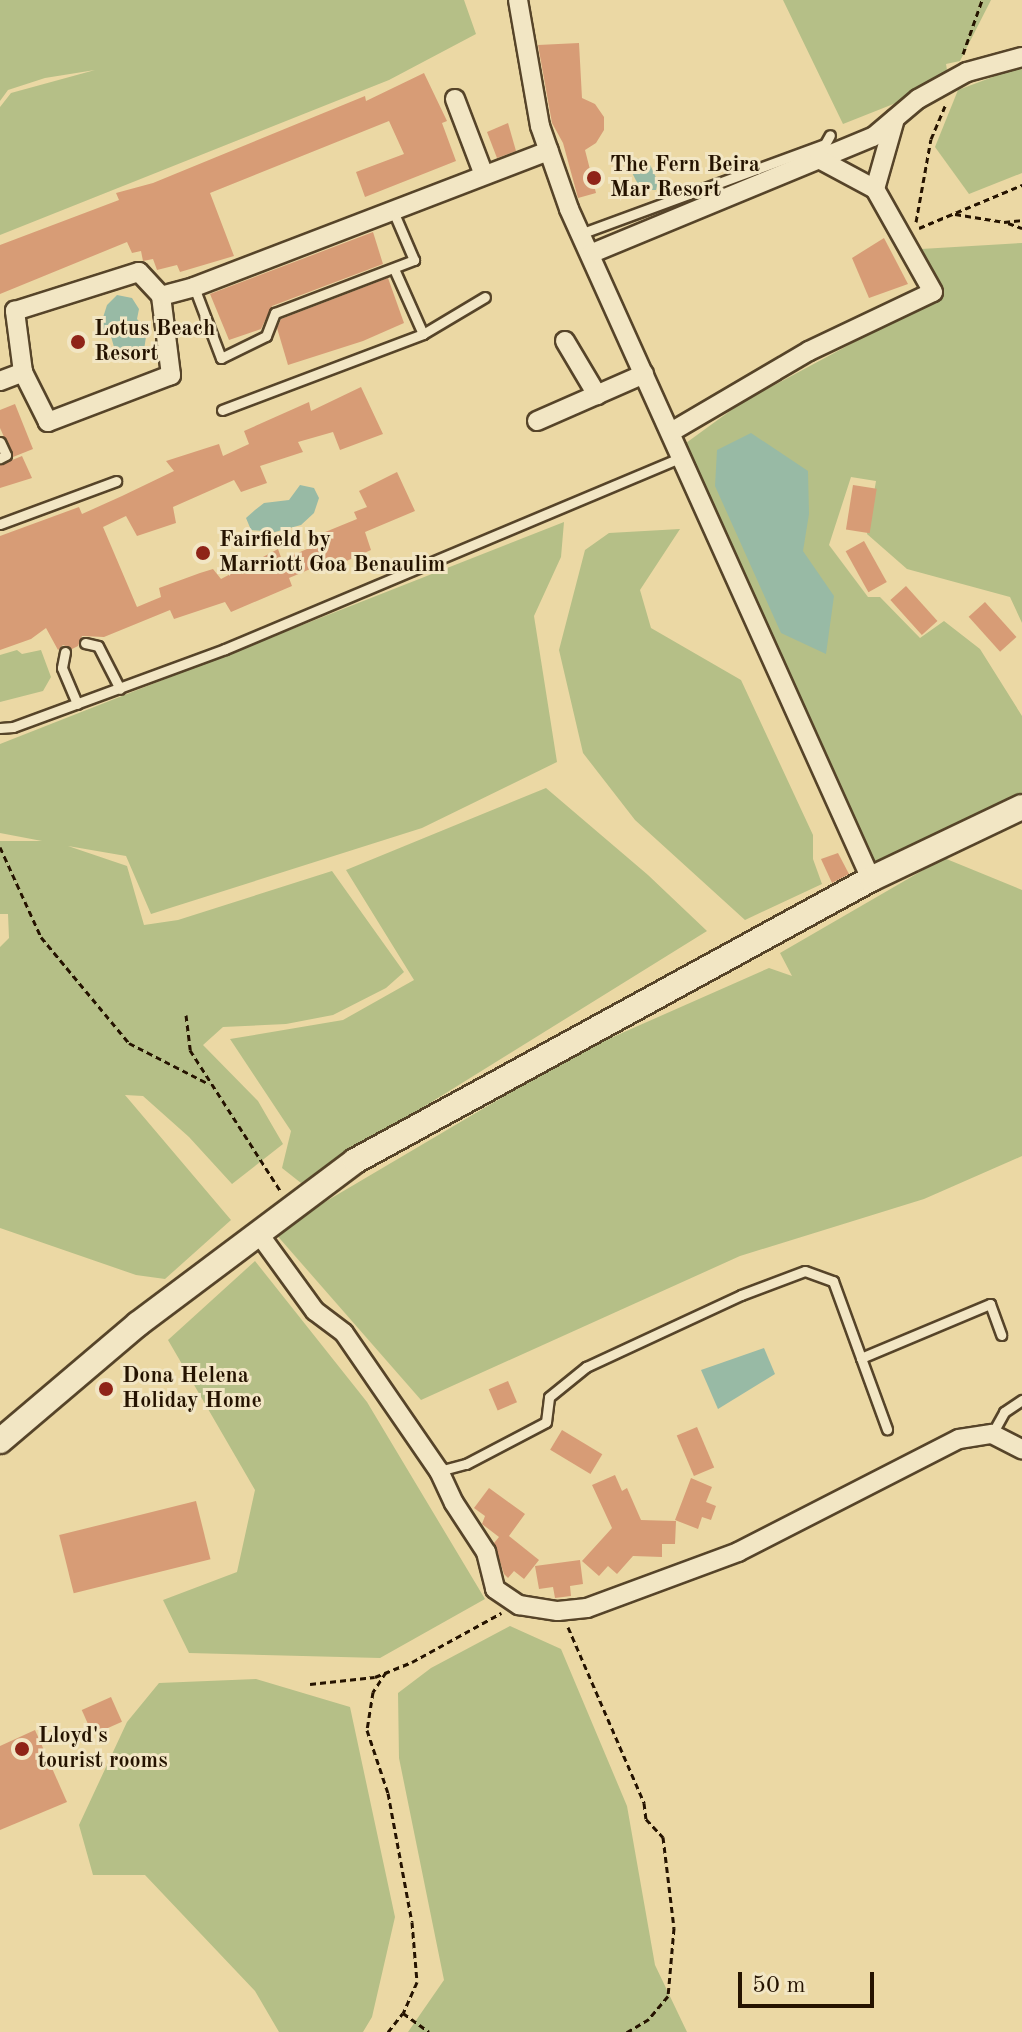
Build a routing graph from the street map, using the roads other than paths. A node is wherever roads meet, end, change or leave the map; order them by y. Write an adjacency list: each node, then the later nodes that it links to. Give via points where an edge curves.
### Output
1 (518, 0): 6 (street)
2 (1022, 57): 4 (street, via 960,76)
3 (455, 99): 8 (street)
4 (896, 118): 7 (street, via 873,137); 9 (street)
5 (830, 135): 11 (lane, via 825,144)
6 (549, 151): 8 (street); 11 (street)
7 (819, 159): 9 (street); 12 (street)
8 (484, 175): 10 (street)
9 (875, 189): 25 (street, via 933,292 809,351)
10 (393, 211): 13 (lane, via 414,260); 14 (street)
11 (580, 234): 12 (street)
12 (590, 254): 20 (street)
13 (394, 269): 14 (lane, via 275,313 266,336 221,358); 17 (lane)
14 (194, 287): 15 (street)
15 (161, 296): 19 (street, via 139,272 15,311); 19 (street, via 171,375 48,422)
16 (485, 297): 17 (lane)
17 (423, 334): 23 (lane)
18 (565, 341): 22 (street)
19 (23, 372): 21 (street)
20 (644, 374): 22 (street); 25 (street)
21 (0, 381)
22 (597, 395): 24 (street)
23 (222, 410)
24 (537, 421)
25 (671, 432): 27 (street)
26 (0, 442): 28 (lane, via 6,455)
27 (682, 457): 33 (lane); 37 (street)
28 (0, 458)
29 (116, 481): 30 (lane)
30 (0, 524)
31 (85, 643): 33 (lane, via 98,646)
32 (65, 652): 34 (lane, via 62,668)
33 (120, 689): 34 (lane)
34 (77, 704): 35 (lane)
35 (0, 728)
36 (1022, 807): 37 (street)
37 (871, 879): 38 (street, via 355,1161)
38 (259, 1234): 43 (street); 46 (street, via 315,1311 344,1333)
39 (1001, 1335): 40 (lane, via 990,1304)
40 (861, 1358): 42 (lane); 46 (lane, via 833,1281 805,1271 586,1367 549,1397 546,1422 466,1464)
41 (1022, 1400): 44 (lane, via 1004,1412)
42 (887, 1429)
43 (4, 1433)
44 (992, 1434): 45 (street); 46 (street, via 959,1439 738,1552 587,1608 558,1611 519,1605 495,1589 486,1552)
45 (1022, 1449)
46 (439, 1471)

